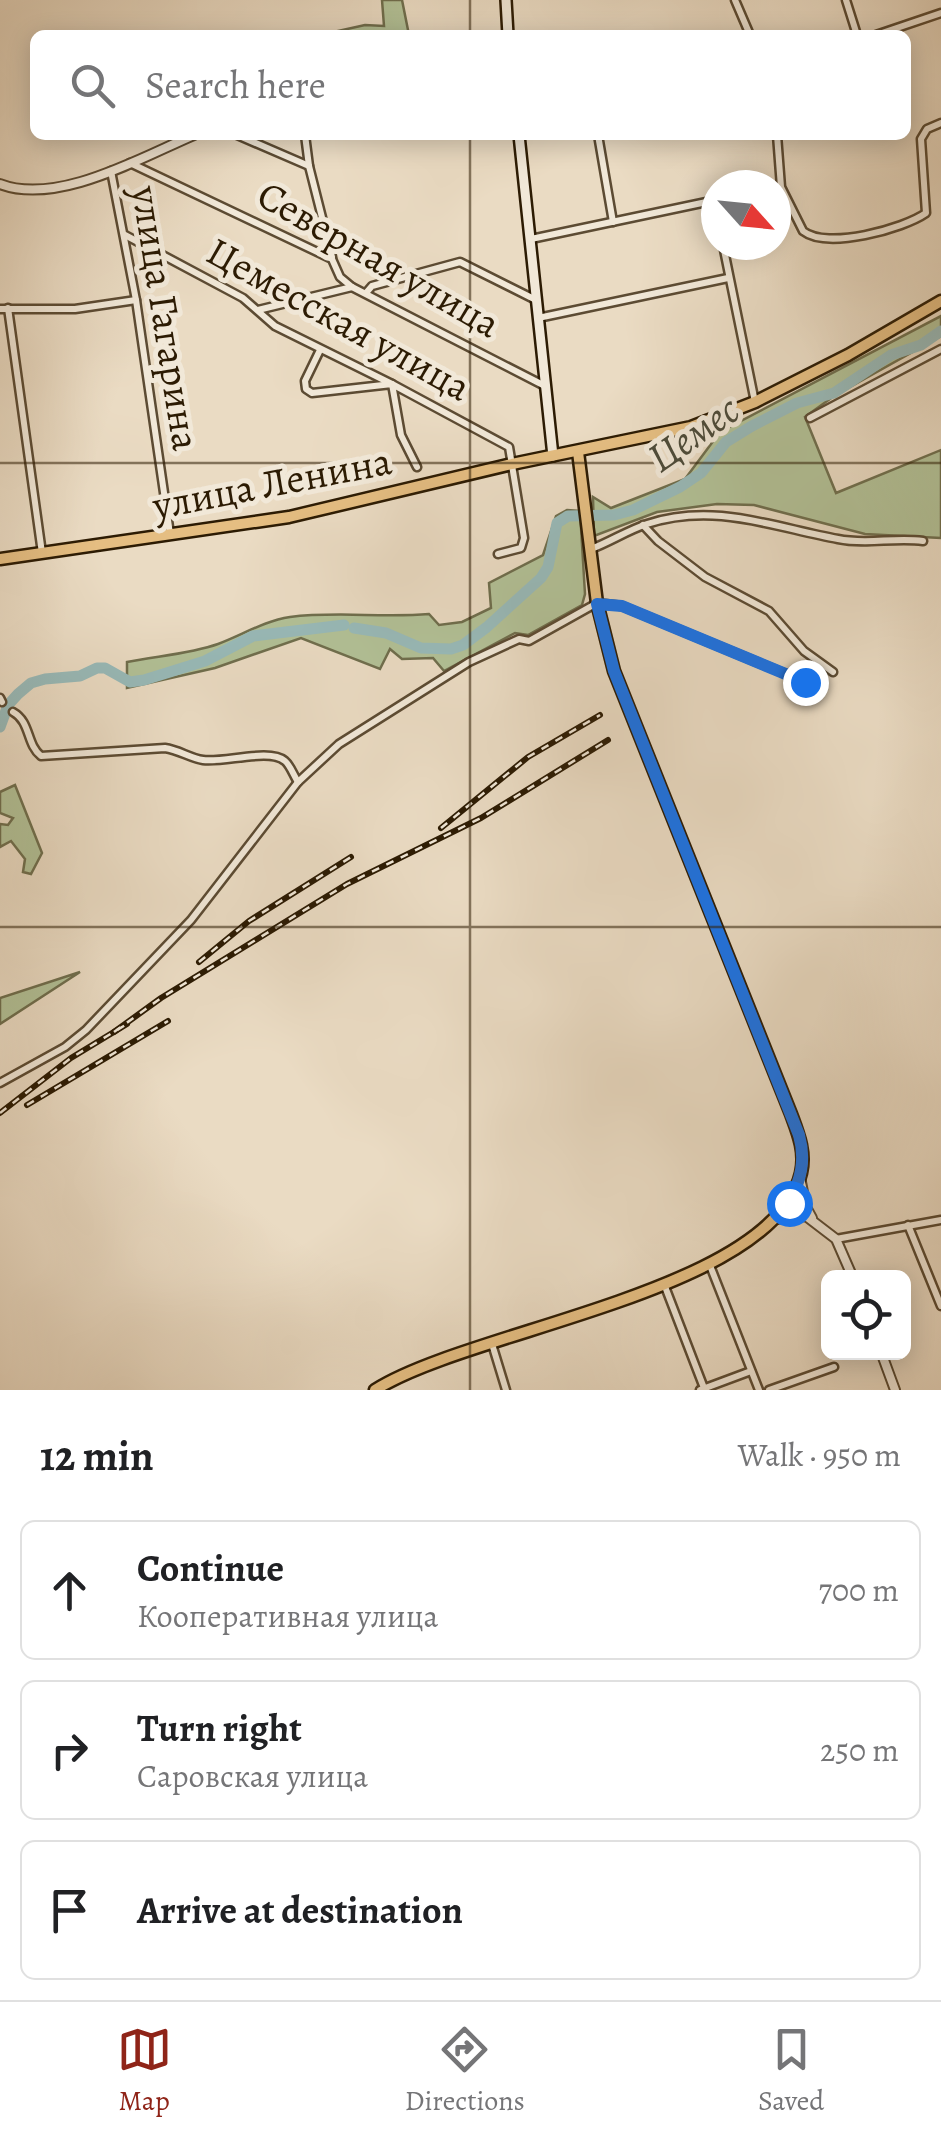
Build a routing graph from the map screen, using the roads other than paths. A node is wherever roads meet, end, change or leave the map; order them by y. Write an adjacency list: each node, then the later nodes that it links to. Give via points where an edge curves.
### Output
1 (506, 0): 5 (main road)
2 (735, 0): 6 (street)
3 (846, 0): 7 (street)
4 (941, 13): 8 (street)
5 (508, 30)
6 (748, 30)
7 (855, 30)
8 (891, 30)
9 (941, 123): 22 (street, via 921,139 928,210 922,217 824,240 803,231)
10 (182, 140): 16 (street)
11 (249, 140): 17 (street)
12 (306, 140): 17 (street)
13 (519, 140): 25 (main road)
14 (599, 140): 23 (street)
15 (776, 140): 18 (street)
16 (129, 162): 19 (street); 26 (street, Северная улица)
17 (309, 166): 26 (street)
18 (778, 170)
19 (111, 171): 20 (street, via 42,190); 24 (street, улица Гагарина)
20 (0, 184)
21 (701, 203): 23 (street)
22 (791, 209)
23 (613, 222): 25 (street)
24 (125, 234): 31 (street, улица Гагарина); 35 (street, Цемесская улица)
25 (531, 239): 32 (main road)
26 (332, 259): 29 (street, Северная улица)
27 (725, 260): 28 (street)
28 (728, 278): 36 (street); 41 (street)
29 (352, 287): 30 (street, Северная улица); 35 (street)
30 (366, 293): 32 (street, via 460,262); 40 (street, Северная улица)
31 (136, 300): 34 (street); 48 (street, улица Гагарина)
32 (536, 300): 36 (main road)
33 (941, 301): 41 (main road)
34 (4, 309): 51 (street)
35 (257, 310): 38 (street, Цемесская улица)
36 (538, 318): 40 (main road)
37 (941, 349): 42 (street)
38 (320, 350): 39 (street, Цемесская улица); 39 (street, via 305,381 312,394)
39 (392, 384): 45 (street, Цемесская улица, via 509,447); 46 (street, via 401,435)
40 (543, 385): 44 (main road)
41 (754, 402): 43 (main road, via 691,427)
42 (810, 418)
43 (578, 452): 44 (main road, улица Ленина); 50 (main road)
44 (553, 456): 45 (main road, улица Ленина)
45 (512, 464): 48 (main road, улица Ленина, via 289,516); 52 (street, via 524,538 521,548)
46 (417, 467)
47 (643, 525): 49 (street, via 719,514 865,543); 50 (street); 55 (street, via 706,577 770,611)
48 (170, 534): 51 (main road, улица Ленина)
49 (923, 540)
50 (591, 550): 54 (main road)
51 (42, 553): 53 (main road, улица Ленина)
52 (498, 554)
53 (0, 559)
54 (599, 604): 56 (street, via 622,606); 58 (street, via 529,641 519,639 469,662 339,744); 60 (main road, via 614,671 799,1135)
55 (833, 672)
56 (805, 682)
57 (13, 712): 58 (street, via 42,756 165,748 198,760 273,755)
58 (298, 782): 59 (street, via 190,920 86,1030)
59 (0, 1083)
60 (800, 1178): 61 (main road); 62 (street)
61 (789, 1203): 62 (street); 63 (main road)
62 (810, 1219): 63 (street); 66 (street)
63 (775, 1220): 67 (main road)
64 (941, 1220): 65 (street)
65 (908, 1226): 66 (street); 70 (street)
66 (836, 1239): 68 (street)
67 (709, 1263): 69 (main road); 74 (street)
68 (850, 1270)
69 (664, 1284): 71 (main road); 75 (street)
70 (941, 1306)
71 (492, 1344): 76 (main road); 77 (street)
72 (884, 1360): 80 (street)
73 (834, 1367): 79 (street)
74 (750, 1372): 75 (street); 78 (street)
75 (702, 1389)
76 (376, 1390)
77 (506, 1390)
78 (759, 1390)
79 (769, 1390)
80 (895, 1390)

